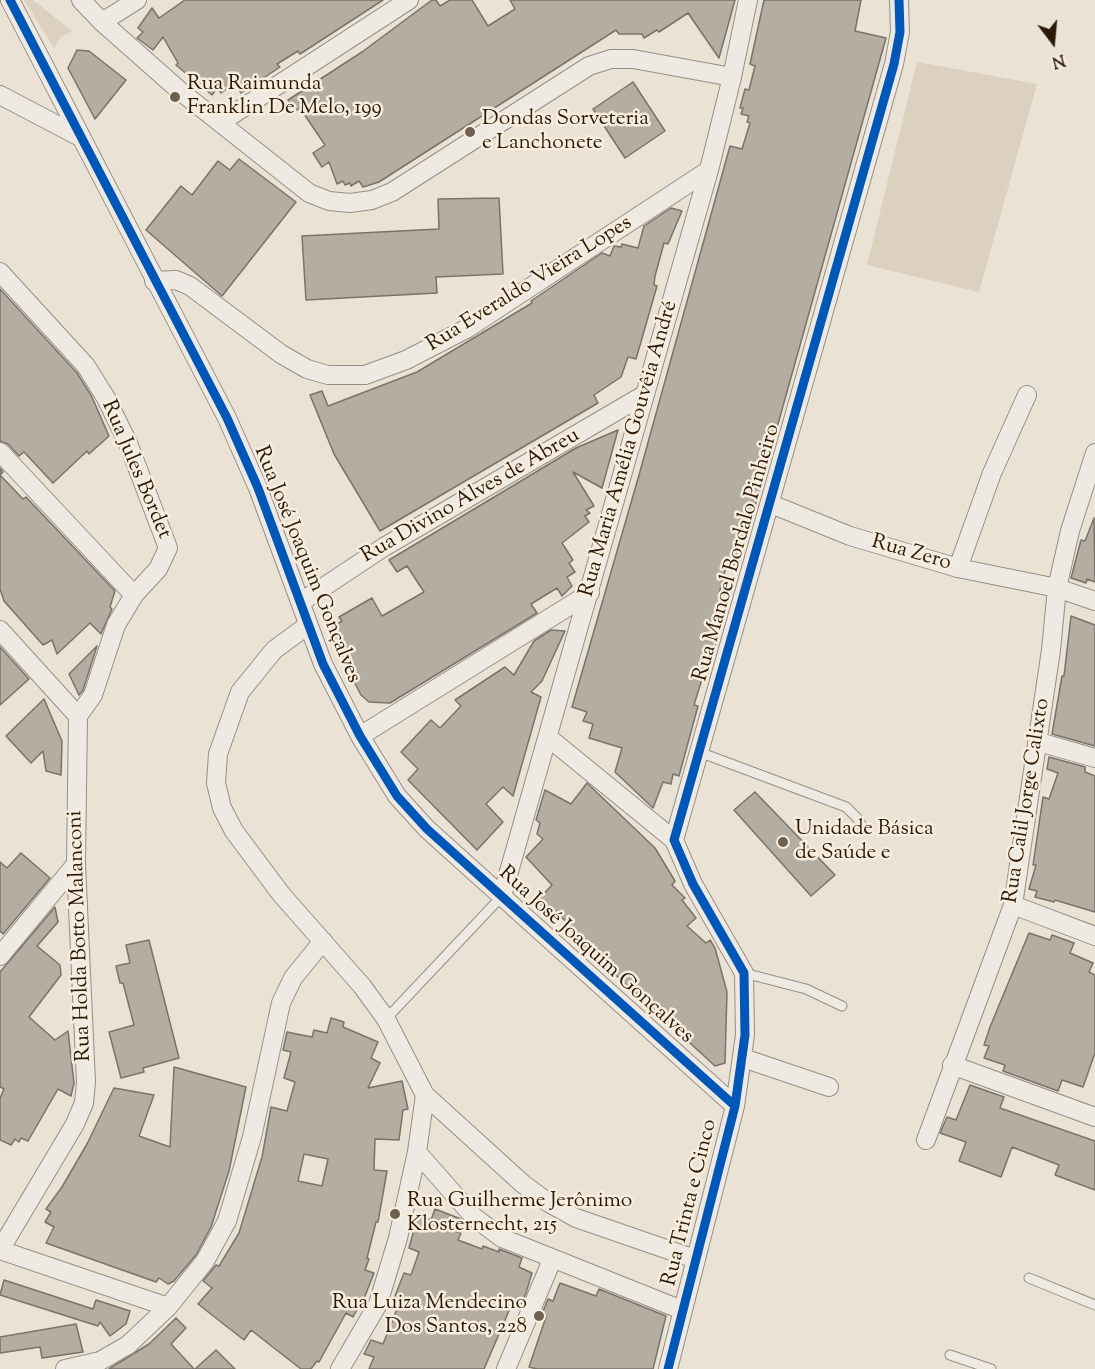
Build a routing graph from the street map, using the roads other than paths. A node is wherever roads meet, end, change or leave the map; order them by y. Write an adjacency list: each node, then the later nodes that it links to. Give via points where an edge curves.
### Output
1 (10, 0): 11 (street, Rua José Joaquim Gonçalves)
2 (81, 0): 7 (street)
3 (137, 0): 7 (street)
4 (409, 0): 10 (street)
5 (748, 0): 8 (street, Rua Maria Amélia Gouvêia André)
6 (898, 0): 19 (street, Rua Manoel Bordalo Pinheiro, via 900,32 894,64)
7 (102, 22): 10 (street)
8 (732, 77): 10 (street, via 633,59 610,59 589,66 392,192 350,203 329,201 309,193); 12 (street, Rua Maria Amélia Gouvêia André)
9 (0, 95): 11 (street)
10 (221, 122)
11 (81, 137): 14 (street, Rua José Joaquim Gonçalves)
12 (709, 170): 14 (street, Rua Everaldo Vieira Lopes, via 468,328 416,356 365,375 328,375 307,369 190,286 177,280); 15 (street, Rua Maria Amélia Gouvêia André)
13 (0, 272): 23 (street, Rua Jules Bordet, via 86,366 128,443 168,548 158,569)
14 (154, 281): 25 (street, Rua José Joaquim Gonçalves, via 227,418)
15 (644, 395): 22 (street, Rua Maria Amélia Gouvêia André); 25 (street, Rua Divino Alves de Abreu, via 384,546)
16 (1026, 395): 20 (street, via 992,473)
17 (0, 452): 23 (street)
18 (1095, 453): 21 (street, Rua Calil Jorge Calixto)
19 (771, 504): 20 (street, Rua Zero, via 850,536); 32 (street, Rua Manoel Bordalo Pinheiro)
20 (958, 568): 21 (street, Rua Zero)
21 (1057, 588): 24 (street, Rua Zero); 31 (street, Rua Calil Jorge Calixto)
22 (590, 593): 29 (street); 30 (street, Rua Maria Amélia Gouvêia André)
23 (134, 595): 28 (street, Rua Jules Bordet, via 116,625 93,695)
24 (1095, 601)
25 (301, 602): 26 (street, Rua José Joaquim Gonçalves)
26 (309, 625): 29 (street, Rua José Joaquim Gonçalves, via 323,664); 40 (street, via 274,650 240,692 218,754 216,783 222,808 257,865)
27 (0, 630): 28 (street)
28 (78, 716): 36 (street, Rua Holda Botto Malanconi)
29 (360, 736): 37 (street, Rua José Joaquim Gonçalves, via 397,796 426,829)
30 (549, 738): 35 (street); 37 (street, Rua Maria Amélia Gouvêia André)
31 (1039, 742): 33 (street); 38 (street, Rua Calil Jorge Calixto)
32 (699, 752): 34 (lane, via 846,807); 35 (street, Rua Manoel Bordalo Pinheiro)
33 (1095, 758)
34 (863, 828)
35 (674, 840): 42 (street, via 693,884)
36 (76, 864): 41 (street); 53 (street, Rua Holda Botto Malanconi, via 84,1103)
37 (502, 896): 44 (lane); 49 (street, Rua José Joaquim Gonçalves)
38 (1013, 905): 39 (street); 46 (street, Rua Calil Jorge Calixto)
39 (1095, 936)
40 (323, 941): 44 (street); 58 (street, via 293,978 281,1002 252,1137 227,1221 205,1261)
41 (0, 956)
42 (744, 972): 43 (lane, via 806,989); 45 (street)
43 (842, 1006)
44 (386, 1019): 48 (street)
45 (743, 1058): 47 (street); 49 (street)
46 (952, 1065): 50 (street); 51 (street, Rua Calil Jorge Calixto)
47 (829, 1087)
48 (425, 1095): 52 (street); 54 (street, via 549,1203 576,1218)
49 (735, 1106): 54 (street, Rua Trinta e Cinco)
50 (1095, 1116)
51 (926, 1140)
52 (417, 1152): 55 (street, via 474,1217 502,1238); 62 (street, via 378,1304)
53 (0, 1250): 58 (street)
54 (695, 1259): 59 (street, Rua Trinta e Cinco)
55 (552, 1260): 59 (street); 63 (street)
56 (1029, 1278): 57 (lane)
57 (1095, 1305)
58 (168, 1307): 61 (street, via 128,1345 100,1361)
59 (682, 1310): 64 (street, Rua Trinta e Cinco)
60 (950, 1355): 65 (lane)
61 (65, 1369)
62 (340, 1369)
63 (506, 1369)
64 (668, 1369)
65 (991, 1369)

